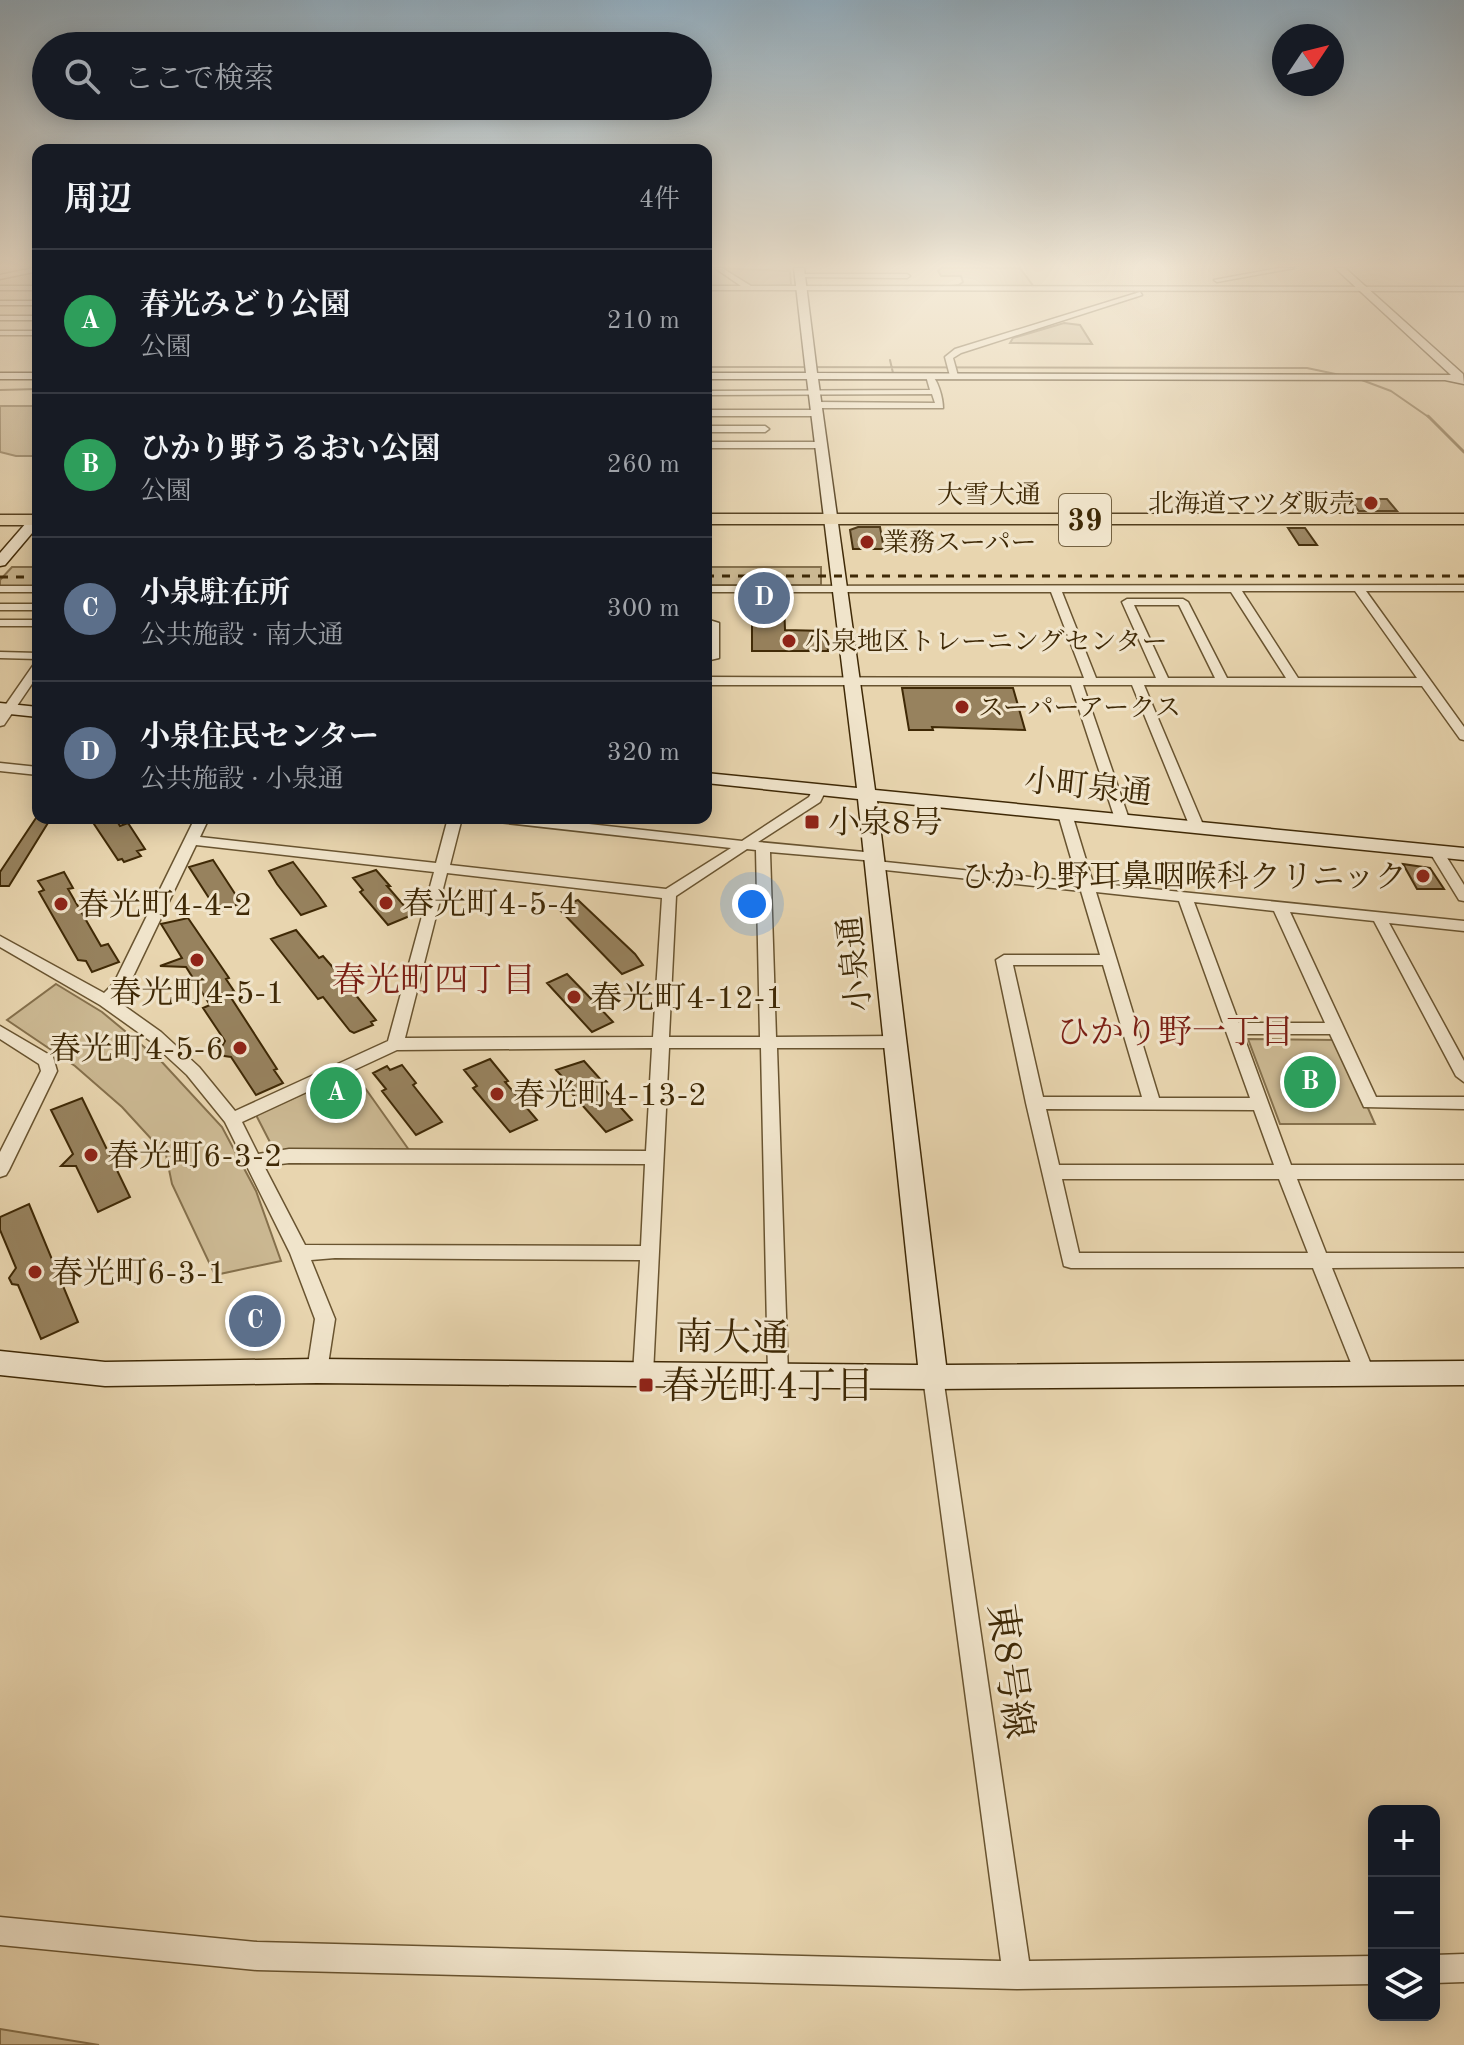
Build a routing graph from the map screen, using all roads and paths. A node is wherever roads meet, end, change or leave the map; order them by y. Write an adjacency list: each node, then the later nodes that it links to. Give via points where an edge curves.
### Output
1 (810, 363): 4 (street)
2 (950, 363): 5 (street)
3 (1445, 363): 10 (street)
4 (811, 369): 8 (street); 9 (street); 13 (street)
5 (953, 374): 9 (street); 10 (street)
6 (0, 376): 7 (street)
7 (32, 376)
8 (712, 376)
9 (930, 376): 11 (street)
10 (1460, 377)
11 (936, 392): 13 (street); 13 (street, via 940,406)
12 (712, 394): 13 (street)
13 (816, 403): 15 (street); 19 (street)
14 (712, 413): 15 (street)
15 (765, 413): 17 (street)
16 (712, 429): 17 (street)
17 (765, 429): 20 (street)
18 (712, 445): 20 (street)
19 (819, 445): 20 (street); 25 (street)
20 (767, 446)
21 (32, 519): 24 (highway)
22 (712, 519): 25 (highway, 大雪大通 / 39)
23 (1464, 519): 25 (highway, 大雪大通 / 39)
24 (0, 520)
25 (831, 520): 35 (street, 小泉通)
26 (32, 526): 27 (street)
27 (0, 562)
28 (1055, 588): 29 (street); 35 (street); 48 (street)
29 (1234, 588): 30 (street); 52 (street)
30 (1358, 588): 31 (street); 53 (street)
31 (1464, 588)
32 (0, 589): 33 (street)
33 (32, 589)
34 (712, 589): 35 (street)
35 (840, 589): 46 (street, 小泉通)
36 (0, 607): 37 (street)
37 (32, 607)
38 (0, 623): 39 (street)
39 (32, 623)
40 (712, 623): 43 (street)
41 (0, 655): 42 (street)
42 (32, 656)
43 (712, 658)
44 (32, 674): 55 (street)
45 (712, 681): 46 (street)
46 (853, 681): 47 (street); 61 (street, 小泉通)
47 (1076, 681): 48 (street); 63 (street)
48 (1091, 681): 49 (street)
49 (1137, 682): 50 (street); 67 (street)
50 (1164, 682): 51 (street); 51 (street, via 1127,602 1183,602)
51 (1223, 682): 52 (street)
52 (1294, 682): 53 (street)
53 (1424, 682): 56 (street)
54 (32, 712): 55 (street)
55 (3, 713)
56 (1464, 736)
57 (0, 767): 58 (street)
58 (32, 770)
59 (712, 779): 60 (street, 小町泉通)
60 (819, 790): 61 (street, 小町泉通); 69 (street, via 815,799)
61 (866, 795): 62 (street, 小町泉通); 72 (street, 小泉通)
62 (1065, 814): 63 (street, 小町泉通); 74 (street)
63 (1122, 819): 67 (street, 小町泉通)
64 (199, 824): 68 (street)
65 (453, 824): 73 (street)
66 (626, 825): 69 (street)
67 (1197, 827): 70 (street, 小町泉通)
68 (192, 840): 73 (street); 83 (street, via 121,985)
69 (754, 846): 72 (street); 75 (street); 88 (street)
70 (1436, 851): 71 (street, 小町泉通); 77 (street)
71 (1464, 854)
72 (876, 861): 74 (street); 89 (street, 小泉通)
73 (441, 869): 75 (street); 90 (street)
74 (1088, 887): 76 (street); 82 (street)
75 (669, 894): 87 (street)
76 (1185, 897): 78 (street); 84 (street)
77 (1464, 897)
78 (1280, 907): 79 (street); 85 (street)
79 (1379, 917): 80 (street); 91 (street)
80 (1464, 926)
81 (0, 941): 83 (street)
82 (1107, 960): 92 (street); 93 (street, via 1004,960)
83 (106, 1001): 96 (street, via 193,1071)
84 (1231, 1028): 85 (street); 95 (street)
85 (1336, 1029): 94 (street, via 1370,1103)
86 (0, 1031): 99 (street, via 47,1061 49,1071)
87 (660, 1041): 88 (street); 90 (street); 97 (street)
88 (768, 1041): 89 (street); 112 (street)
89 (894, 1042): 113 (street, 小泉通)
90 (395, 1044): 96 (street)
91 (1464, 1076)
92 (1152, 1102): 93 (street); 95 (street)
93 (1034, 1103): 100 (street)
94 (1464, 1103)
95 (1260, 1104): 101 (street)
96 (232, 1119): 98 (street)
97 (653, 1158): 98 (street, via 289,1156); 104 (street)
98 (252, 1161): 103 (street)
99 (0, 1170)
100 (1050, 1172): 101 (street); 105 (street, via 1071,1261)
101 (1285, 1172): 102 (street); 105 (street)
102 (1464, 1172)
103 (299, 1253): 104 (street); 108 (street, via 325,1319)
104 (649, 1253): 111 (street)
105 (1319, 1260): 106 (street); 109 (street)
106 (1464, 1260)
107 (0, 1363): 108 (street, 南大通, via 105,1374)
108 (317, 1371): 111 (street, 南大通)
109 (1364, 1372): 110 (street, 南大通); 113 (street, 南大通)
110 (1464, 1373)
111 (643, 1374): 112 (street, 南大通)
112 (778, 1375): 113 (street, 南大通)
113 (933, 1377): 118 (street, 東8号線)
114 (0, 1931): 118 (street, via 257,1956)
115 (1464, 1968): 116 (street)
116 (1440, 1969)
117 (1368, 1970): 118 (street)
118 (1017, 1975)

